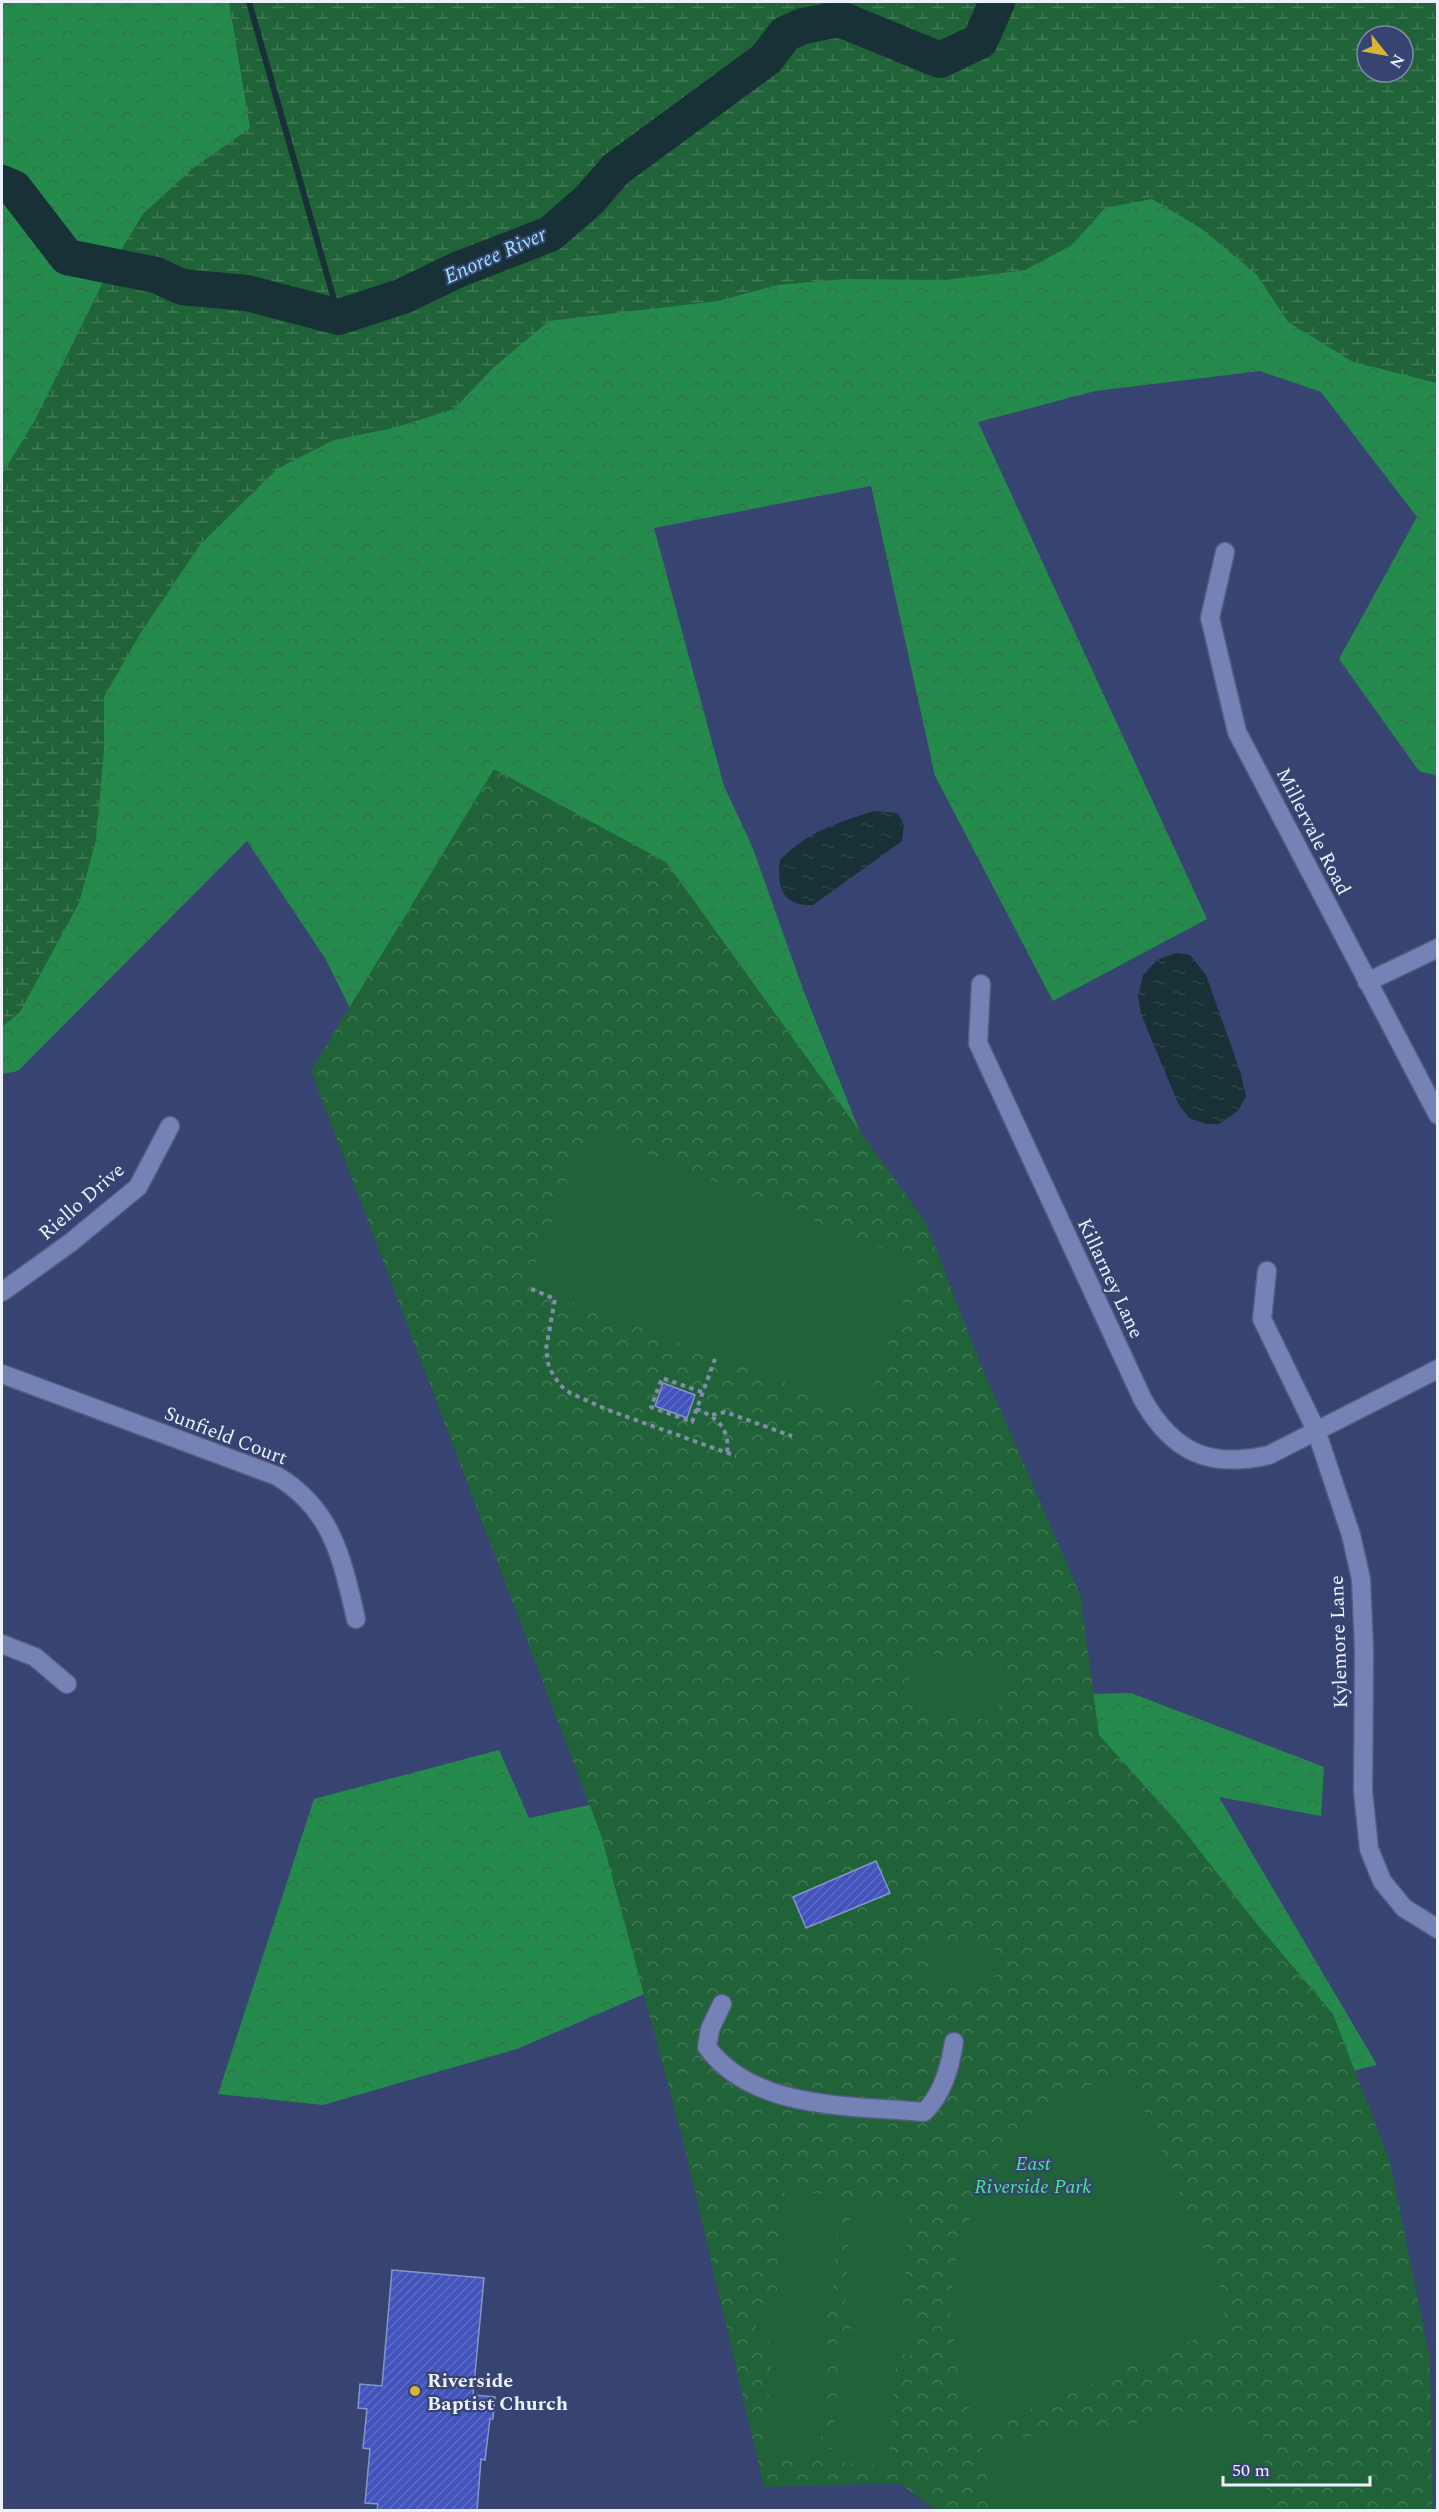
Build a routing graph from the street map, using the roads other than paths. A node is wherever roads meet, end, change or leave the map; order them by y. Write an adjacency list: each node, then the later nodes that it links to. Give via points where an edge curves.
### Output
1 (1225, 552): 3 (street, Millervale Road, via 1210,618 1237,732)
2 (1437, 948): 3 (street)
3 (1367, 982): 5 (street, Millervale Road)
4 (981, 984): 11 (street, Killarney Lane, via 978,1043 1155,1421 1174,1442 1221,1460 1269,1455)
5 (1437, 1115)
6 (170, 1126): 8 (street, Riello Drive, via 138,1187)
7 (1267, 1271): 11 (street, Kylemore Lane, via 1262,1319)
8 (2, 1292)
9 (1437, 1370): 11 (street, Killarney Lane)
10 (2, 1374): 12 (street, Sunfield Court, via 277,1476 298,1490 319,1511 336,1544)
11 (1316, 1430): 15 (street, Kylemore Lane, via 1351,1535 1361,1579 1363,1791 1369,1849 1382,1881 1404,1908)
12 (356, 1619)
13 (2, 1644): 14 (street, via 35,1657)
14 (67, 1684)
15 (1437, 1929)
16 (722, 2004): 17 (street, via 710,2029 707,2047 716,2059 735,2076 803,2100 924,2112 933,2104 949,2070)
17 (954, 2042)

